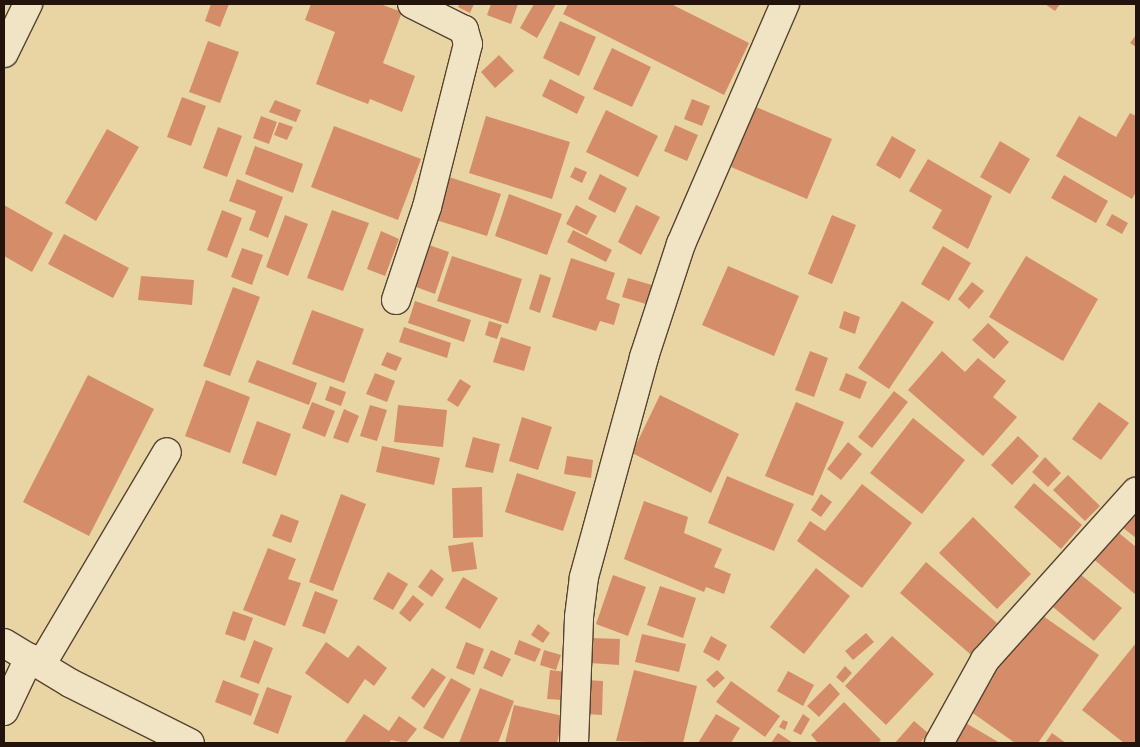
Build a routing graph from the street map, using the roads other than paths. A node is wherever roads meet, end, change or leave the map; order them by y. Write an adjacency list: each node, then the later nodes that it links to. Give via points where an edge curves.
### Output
1 (28, 4): 4 (street)
2 (412, 4): 5 (street, via 464,30 468,44 427,207)
3 (785, 4): 12 (street, via 681,244 644,357 584,577)
4 (4, 52)
5 (396, 300)
6 (166, 452): 9 (street)
7 (1136, 492): 13 (street, via 985,660)
8 (4, 643): 9 (street)
9 (35, 662): 10 (street); 11 (street)
10 (4, 711)
11 (190, 743)
12 (574, 743)
13 (939, 743)

